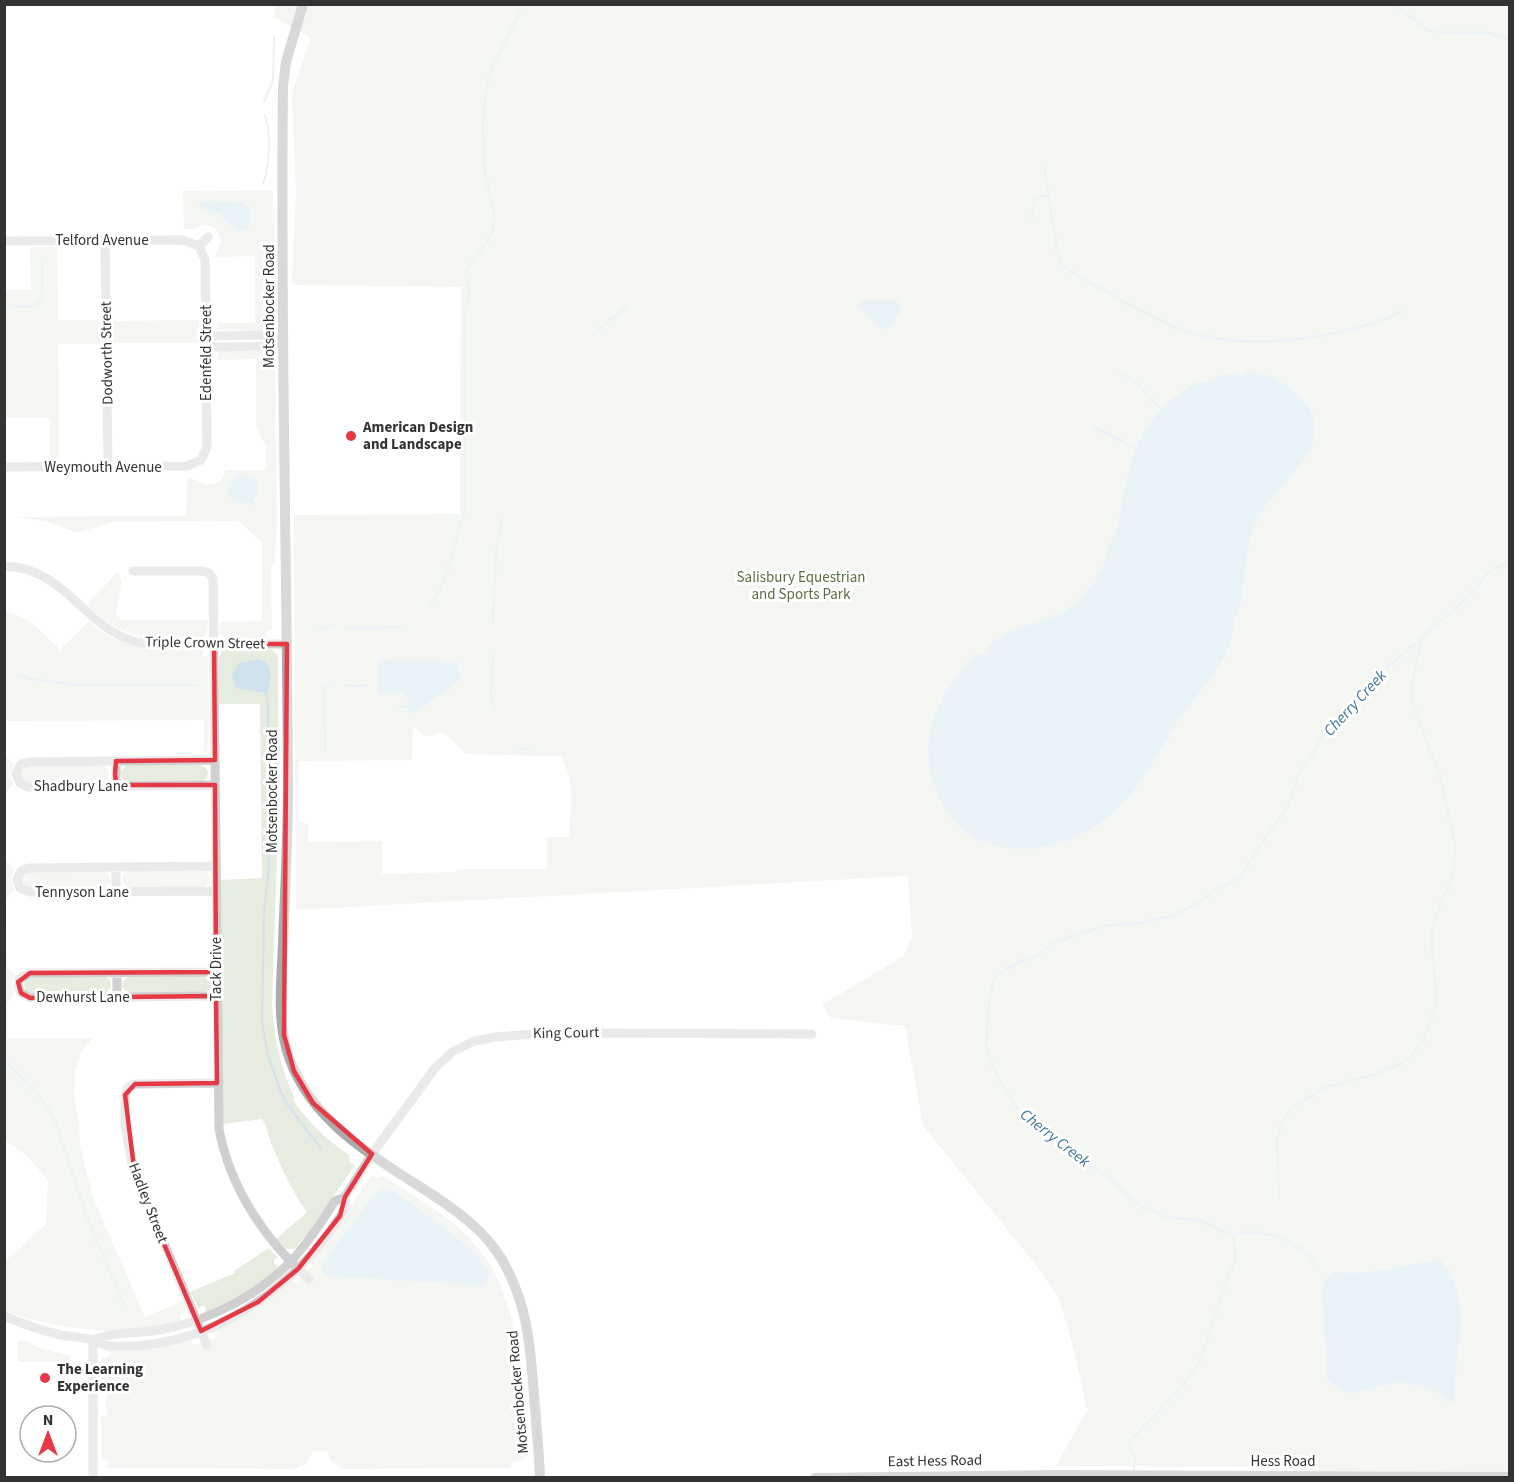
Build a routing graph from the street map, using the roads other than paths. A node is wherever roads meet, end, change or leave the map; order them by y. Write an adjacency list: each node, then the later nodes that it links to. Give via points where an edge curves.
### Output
1 (303, 4): 6 (main road, Motsenbocker Road, via 283,81)
2 (208, 237): 5 (street)
3 (105, 240): 4 (street, Telford Avenue); 5 (street, Telford Avenue, via 183,240); 9 (street, Dodworth Street)
4 (4, 241)
5 (199, 246): 7 (street, Edenfeld Street, via 205,260)
6 (284, 341): 7 (street, via 270,346 214,347); 15 (main road, Motsenbocker Road)
7 (206, 342): 8 (street, Edenfeld Street, via 207,447)
8 (201, 460): 9 (street, Weymouth Avenue, via 187,466); 11 (street)
9 (108, 466): 10 (street, Weymouth Avenue)
10 (4, 467)
11 (208, 467)
12 (4, 566): 14 (street, Triple Crown Street, via 27,569 49,578 105,628 126,639 147,644)
13 (133, 571): 14 (street, Tack Drive, via 202,571 212,576)
14 (214, 644): 15 (street, Triple Crown Street); 16 (street, Tack Drive)
15 (287, 644): 30 (main road, Motsenbocker Road, via 284,1035 294,1071 312,1103)
16 (215, 760): 17 (street, Shadbury Lane); 19 (street, Tack Drive)
17 (116, 761): 18 (street); 18 (street, Shadbury Lane, via 28,762 20,765 16,774 20,783 28,787)
18 (116, 785): 19 (street, Shadbury Lane)
19 (215, 785): 20 (street, Tack Drive)
20 (215, 866): 21 (street, Tennyson Lane); 22 (street, Tack Drive)
21 (116, 867): 23 (street); 23 (street, Tennyson Lane, via 27,868 17,880 20,888 30,892)
22 (216, 891): 23 (street, Tennyson Lane); 24 (street, Tack Drive)
23 (116, 892)
24 (216, 972): 25 (street, Dewhurst Lane); 26 (street, Tack Drive)
25 (117, 973): 27 (street); 27 (street, Dewhurst Lane, via 30,973 18,982 21,993 30,998)
26 (216, 996): 27 (street, Dewhurst Lane); 29 (street, Tack Drive)
27 (117, 997)
28 (812, 1035): 30 (street, King Court, via 550,1033 475,1041 452,1052 435,1068)
29 (217, 1083): 32 (street, Tack Drive, via 219,1130 232,1172 260,1227); 36 (street, Hadley Street, via 126,1085 125,1093 125,1124 133,1170)
30 (372, 1154): 31 (street, King Court); 44 (main road, Motsenbocker Road, via 478,1229 498,1253 515,1284 529,1330)
31 (345, 1197): 32 (street, via 335,1201); 33 (street, via 340,1216)
32 (290, 1262): 33 (street, Tack Drive); 36 (street, via 262,1286)
33 (298, 1269): 34 (street, Tack Drive); 37 (street, via 258,1302)
34 (309, 1279)
35 (4, 1316): 38 (street, via 44,1330)
36 (197, 1321): 37 (street, Hadley Street); 38 (street)
37 (201, 1331): 38 (street, via 138,1345 106,1346); 39 (street, Hadley Street)
38 (93, 1340): 43 (street)
39 (207, 1345)
40 (1056, 1475): 41 (main road, Hess Road); 45 (main road, East Hess Road)
41 (1293, 1476): 42 (main road, Hess Road)
42 (1509, 1477)
43 (93, 1478)
44 (540, 1478)
45 (814, 1478)

